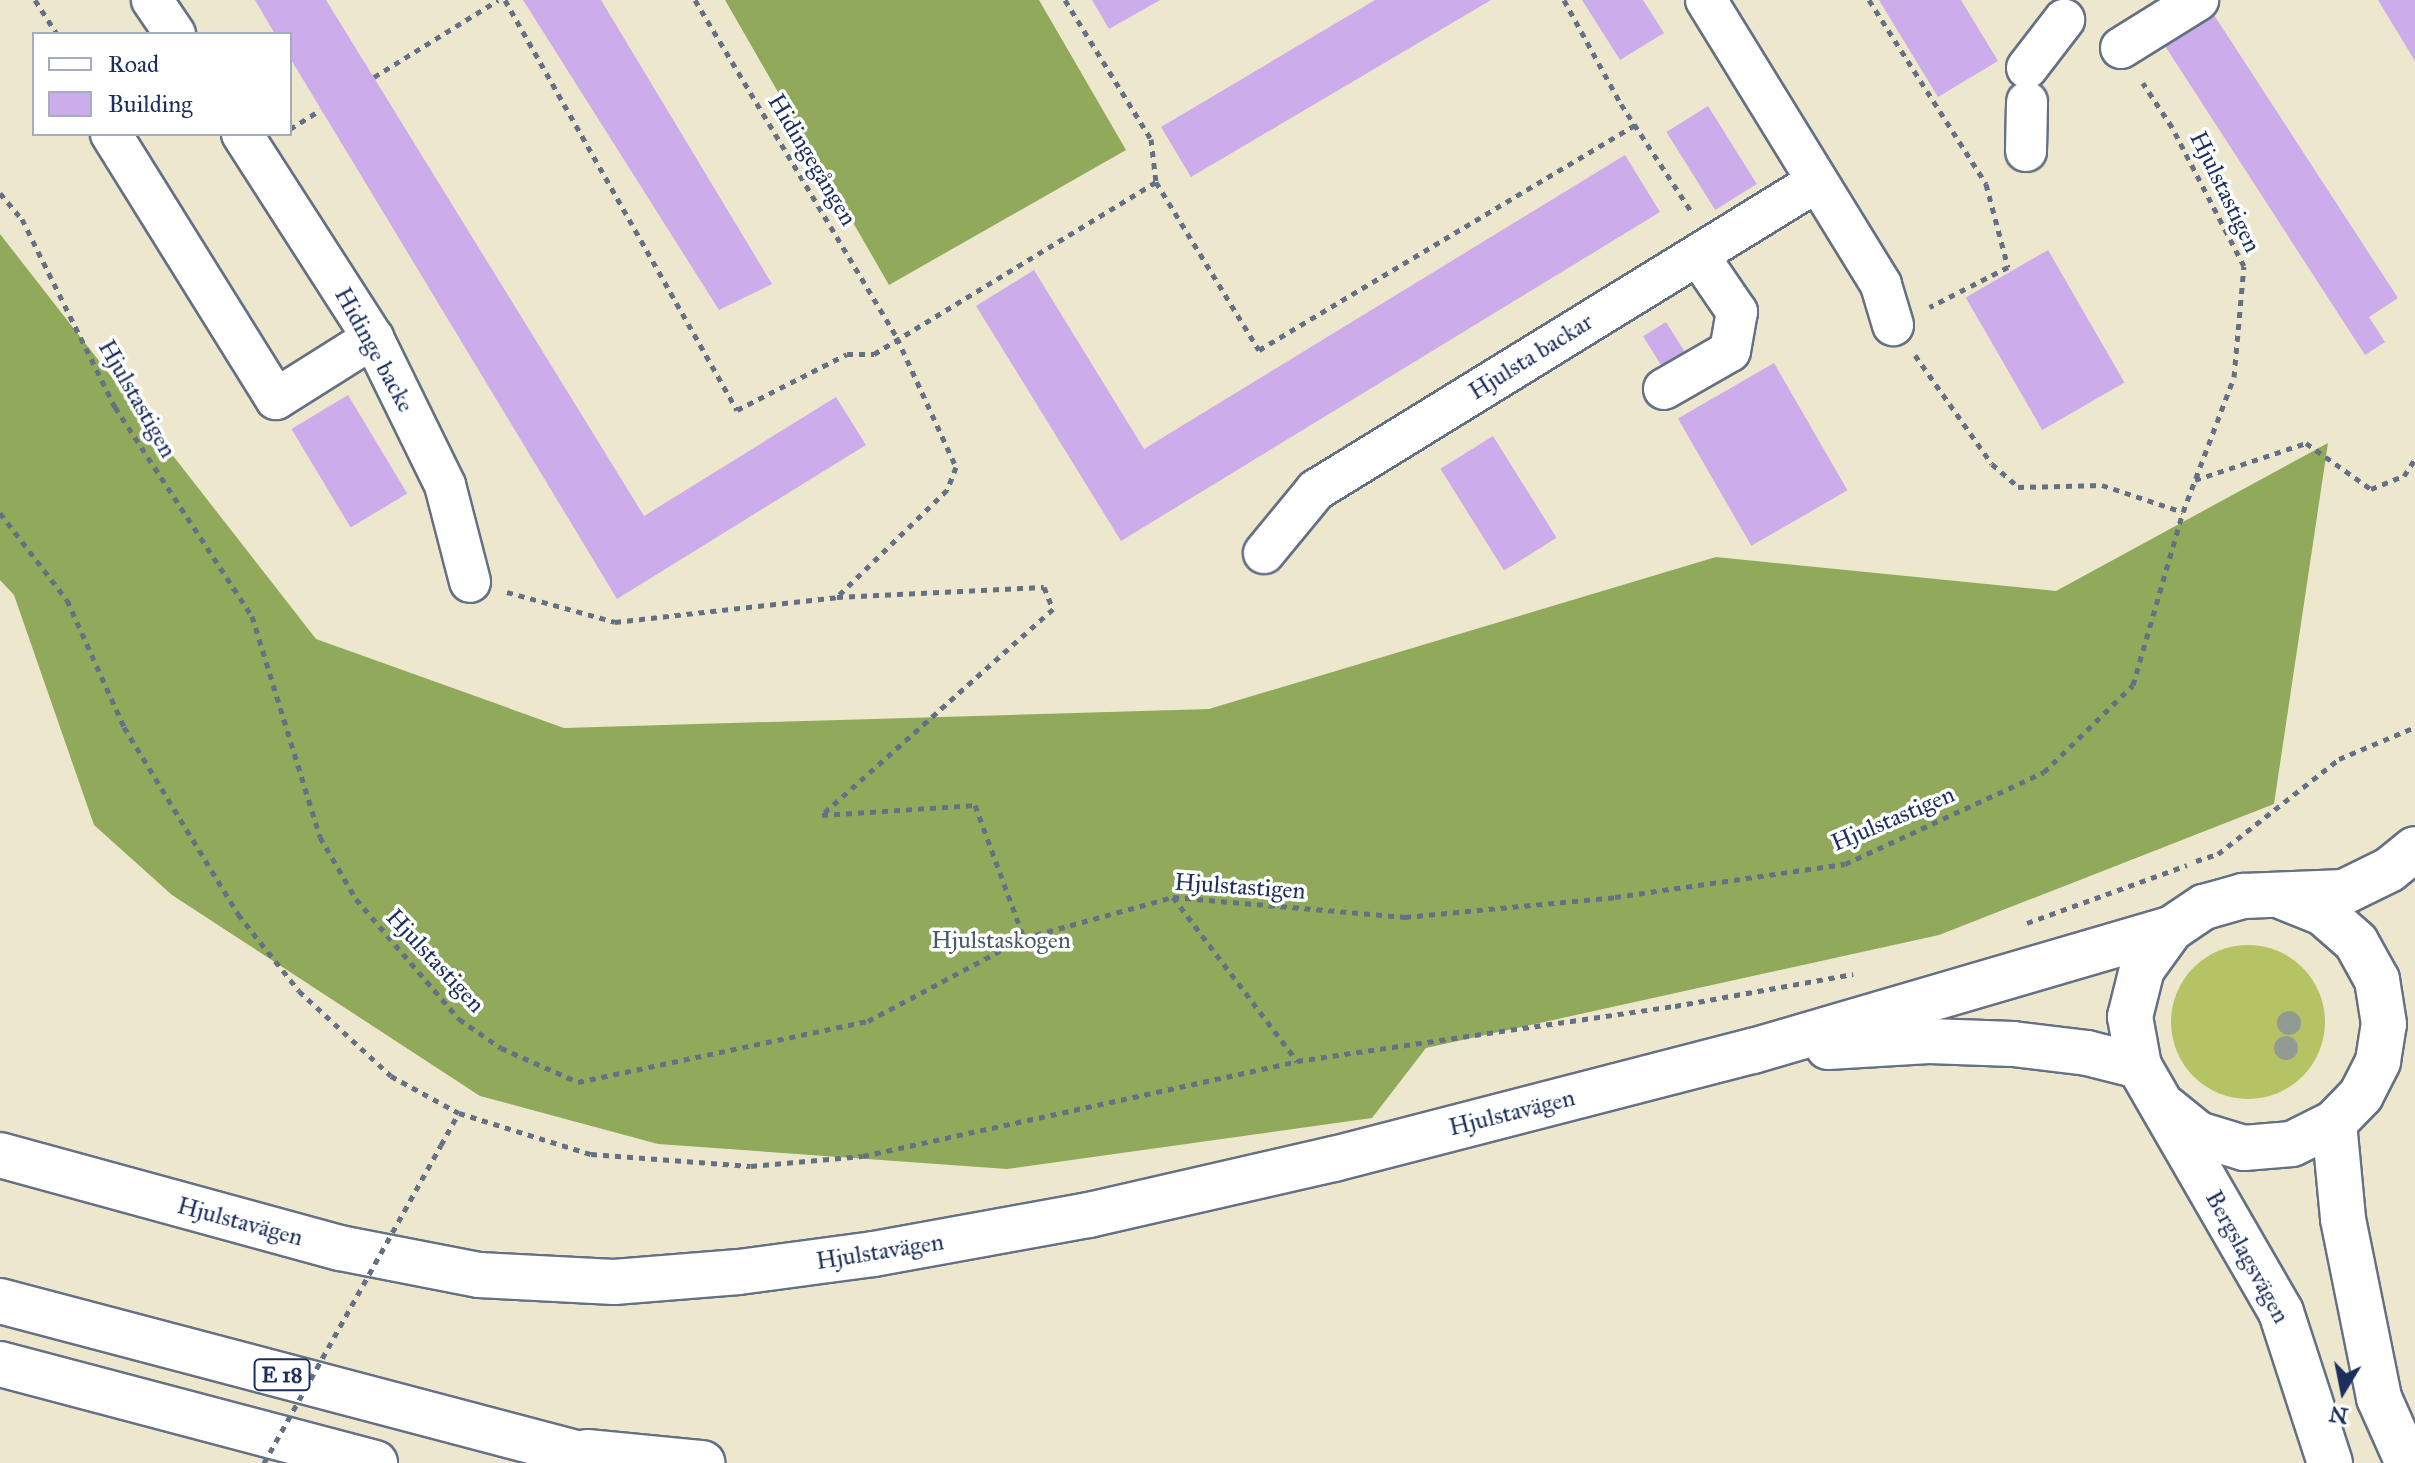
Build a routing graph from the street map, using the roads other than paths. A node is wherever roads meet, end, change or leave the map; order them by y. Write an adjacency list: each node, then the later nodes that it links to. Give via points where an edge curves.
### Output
1 (152, 0): 5 (street)
2 (1706, 0): 10 (street)
3 (2198, 0): 6 (street)
4 (2064, 20): 9 (street, via 2027,85)
5 (174, 32)
6 (2121, 48)
7 (112, 136): 13 (street, via 276,399)
8 (243, 136): 13 (street, Hidinge backe)
9 (2026, 151)
10 (1816, 182): 11 (street, Hjulsta backar); 12 (street, via 1881,285)
11 (1705, 250): 14 (street, via 1737,312 1730,351); 15 (street, Hjulsta backar, via 1316,490)
12 (1893, 325)
13 (373, 338): 16 (street, Hidinge backe, via 445,485)
14 (1664, 389)
15 (1264, 553)
16 (470, 582)
17 (2415, 849): 18 (main road, Bergslagsvägen, via 2389,870 2344,892)
18 (2283, 897): 19 (main road, Bergslagsvägen, via 2243,896 2204,907); 21 (main road, Bergslagsvägen, via 2323,913 2356,942 2377,980)
19 (2171, 929): 22 (main road, Hjulstavägen); 23 (main road, Bergslagsvägen, via 2142,969 2130,1017)
20 (2415, 988): 21 (main road)
21 (2384, 1024): 25 (main road, Bergslagsvägen, via 2378,1061 2361,1095)
22 (1753, 1051): 23 (main road, Hjulstavägen, via 1929,1041 1999,1043 2087,1053); 26 (main road, Hjulstavägen, via 1334,1159 1089,1215 874,1254 614,1282 479,1275 340,1248)
23 (2139, 1066): 24 (main road, Bergslagsvägen)
24 (2161, 1104): 25 (main road, Bergslagsvägen, via 2198,1134 2244,1148 2292,1144); 35 (main road, Bergslagsvägen, via 2281,1312)
25 (2334, 1123): 36 (main road, via 2343,1219 2376,1383)
26 (0, 1155)
27 (0, 1301): 30 (main road, E 18)
28 (0, 1364): 29 (main road)
29 (41, 1375): 31 (main road); 32 (main road)
30 (564, 1450): 33 (main road, E 18); 34 (main road)
31 (265, 1463)
32 (375, 1463)
33 (614, 1463)
34 (702, 1463)
35 (2330, 1463)
36 (2408, 1463)

